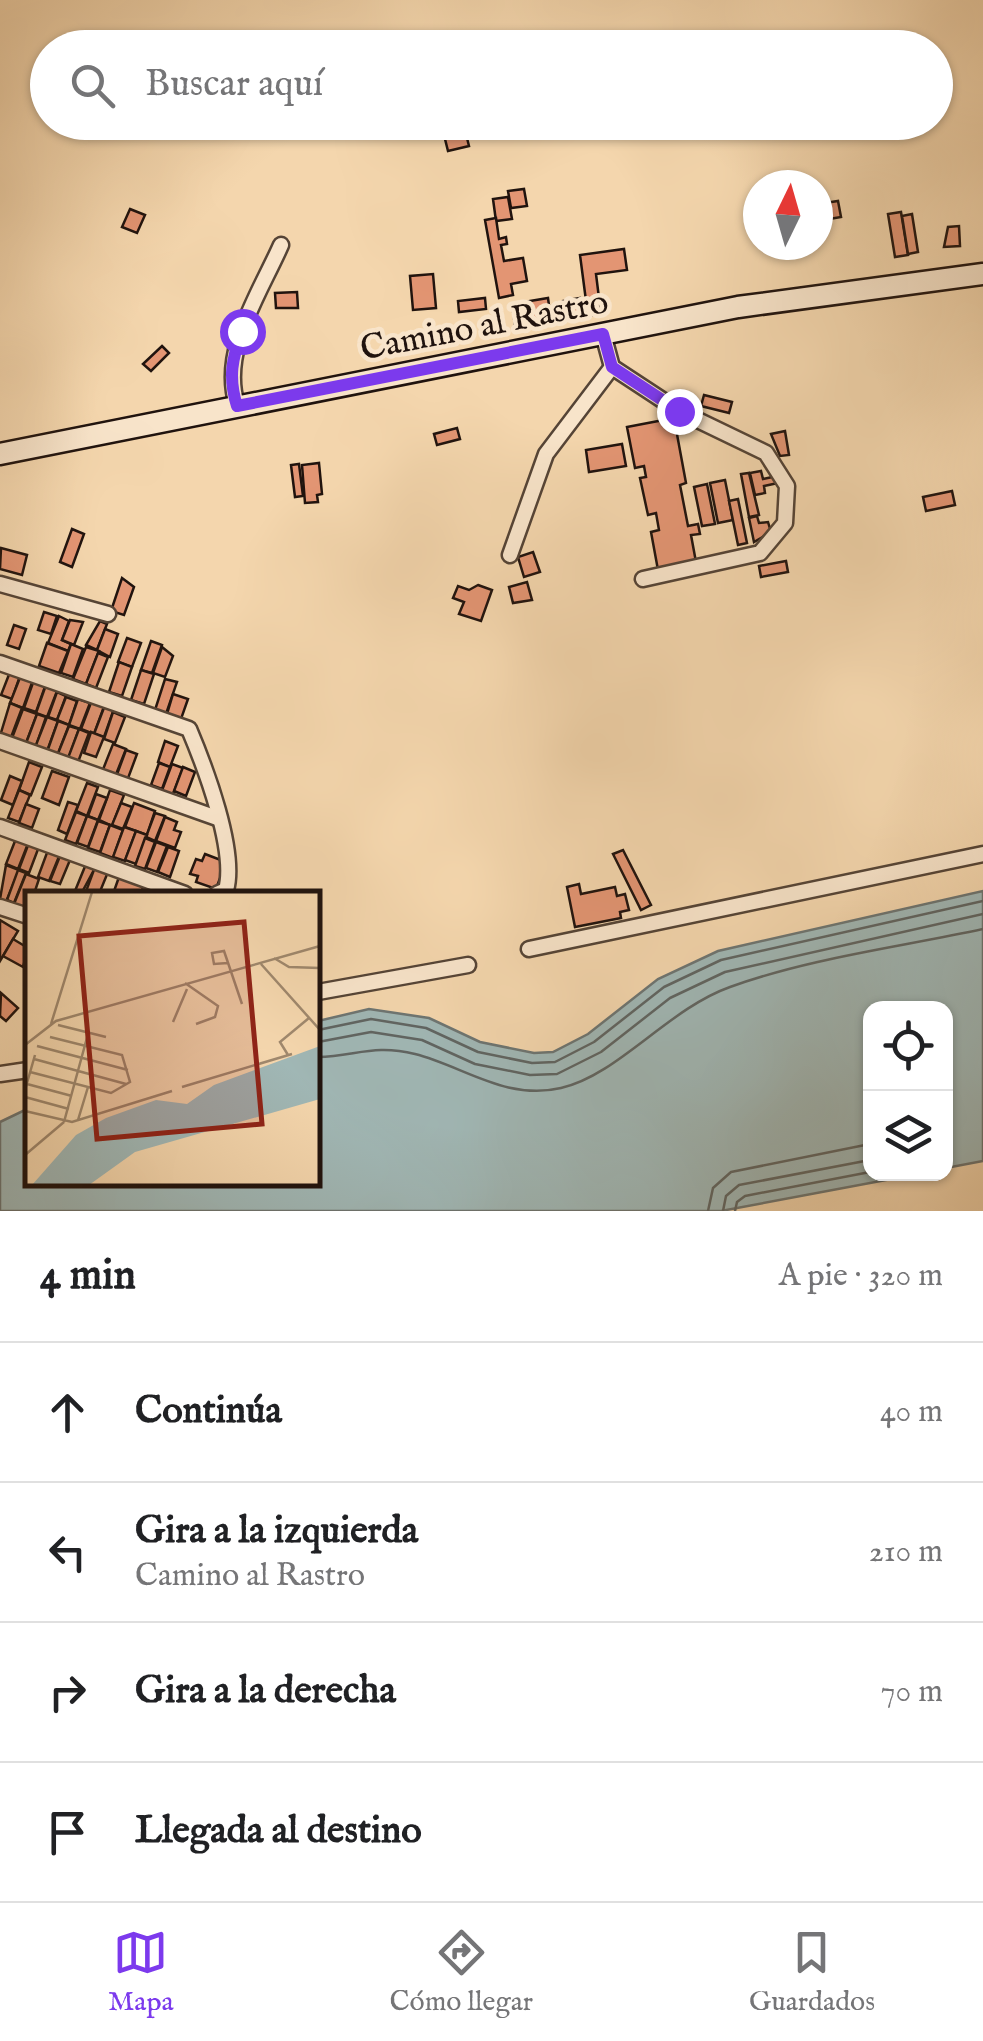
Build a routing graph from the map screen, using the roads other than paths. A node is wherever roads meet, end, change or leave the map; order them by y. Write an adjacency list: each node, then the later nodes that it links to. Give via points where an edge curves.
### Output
1 (281, 245): 5 (street, via 231,362)
2 (983, 274): 3 (street, Camino al Rastro, via 738,307)
3 (603, 334): 4 (street); 5 (street, Camino al Rastro)
4 (612, 367): 7 (street, via 546,454); 8 (street, via 679,411 766,453 787,486 786,524 760,552)
5 (237, 406): 6 (street, Camino al Rastro)
6 (0, 454)
7 (510, 555)
8 (642, 579)
9 (0, 584): 10 (street)
10 (108, 614)
11 (0, 663): 13 (street, via 189,728 208,772)
12 (0, 740): 13 (street)
13 (217, 818): 17 (street, via 231,874)
14 (0, 826): 16 (street)
15 (983, 854): 20 (street)
16 (177, 891)
17 (224, 891)
18 (0, 906): 19 (street)
19 (25, 915)
20 (530, 949)
21 (468, 965): 22 (street)
22 (320, 992)
23 (25, 1070): 24 (street)
24 (0, 1074)

